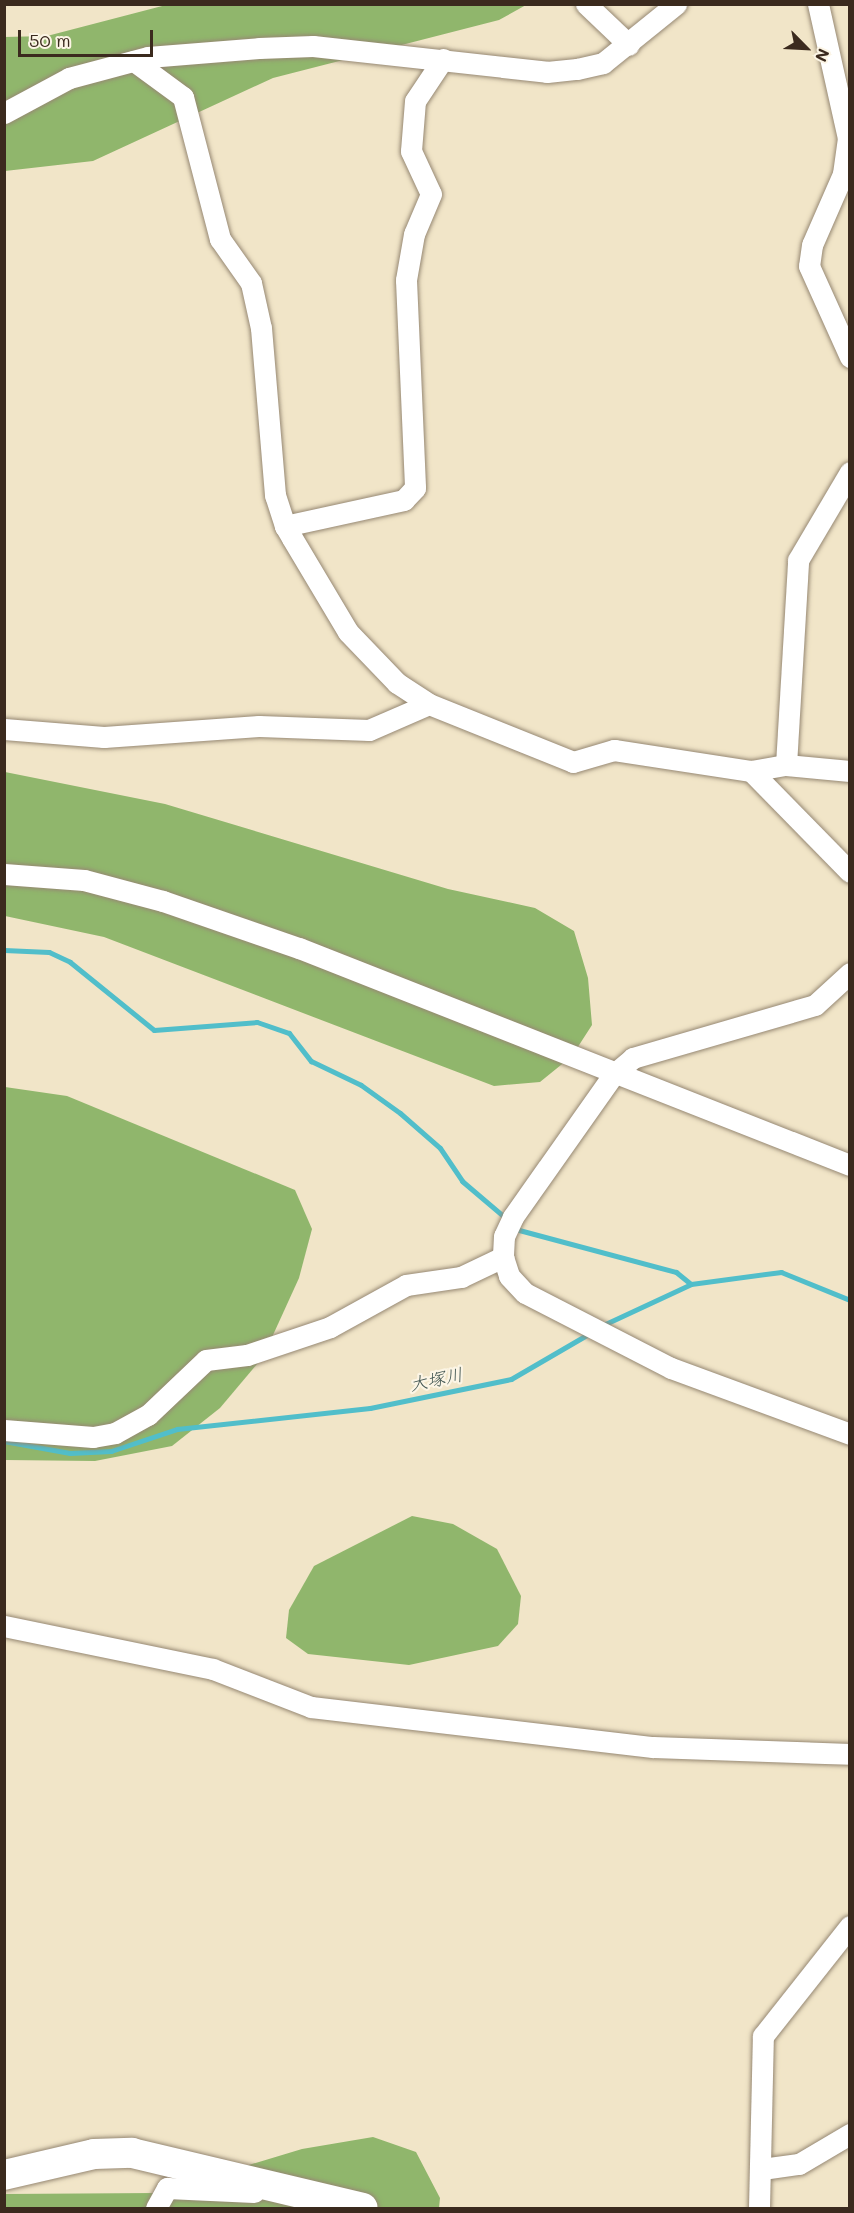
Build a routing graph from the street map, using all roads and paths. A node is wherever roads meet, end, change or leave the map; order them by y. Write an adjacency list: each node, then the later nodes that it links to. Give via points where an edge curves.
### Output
1 (586, 4): 4 (street)
2 (676, 4): 4 (street)
3 (818, 4): 8 (street, via 848,138)
4 (629, 45): 5 (street, via 603,63 547,72)
5 (443, 59): 6 (street, via 314,46); 11 (street, via 415,101 412,141 431,194 414,234 406,280 415,488 404,500)
6 (134, 60): 7 (street, via 69,78); 11 (street, via 183,97 220,239 251,283 261,328 275,495)
7 (4, 113)
8 (839, 204): 9 (street, via 809,266)
9 (849, 357)
10 (849, 472): 14 (street, via 798,560)
11 (285, 526): 12 (street, via 348,632 398,683)
12 (429, 704): 13 (street, via 369,730 259,726 104,737); 15 (street, via 573,762 614,750)
13 (4, 729)
14 (786, 765): 15 (street); 16 (street)
15 (751, 771): 17 (street)
16 (849, 771)
17 (849, 872)
18 (4, 874): 20 (street, via 84,880 163,901 299,948)
19 (849, 973): 20 (street, via 815,1005 771,1022 648,1050)
20 (613, 1075): 21 (street); 22 (street, via 513,1217 504,1236)
21 (849, 1165)
22 (503, 1257): 23 (street, via 461,1277 406,1285 330,1327 247,1354 206,1360 148,1415 115,1433 93,1437); 24 (street, via 509,1276 525,1293 596,1330 671,1368)
23 (4, 1430)
24 (849, 1434)
25 (4, 1626): 26 (street, via 213,1669 311,1707 653,1747)
26 (849, 1754)
27 (849, 1926): 29 (street, via 763,2036)
28 (849, 2134): 29 (street, via 799,2164)
29 (762, 2169): 34 (street)
30 (4, 2175): 31 (street, via 94,2154 132,2153)
31 (264, 2181): 32 (street, via 255,2192 166,2188); 33 (street)
32 (156, 2208)
33 (363, 2208)
34 (759, 2208)

